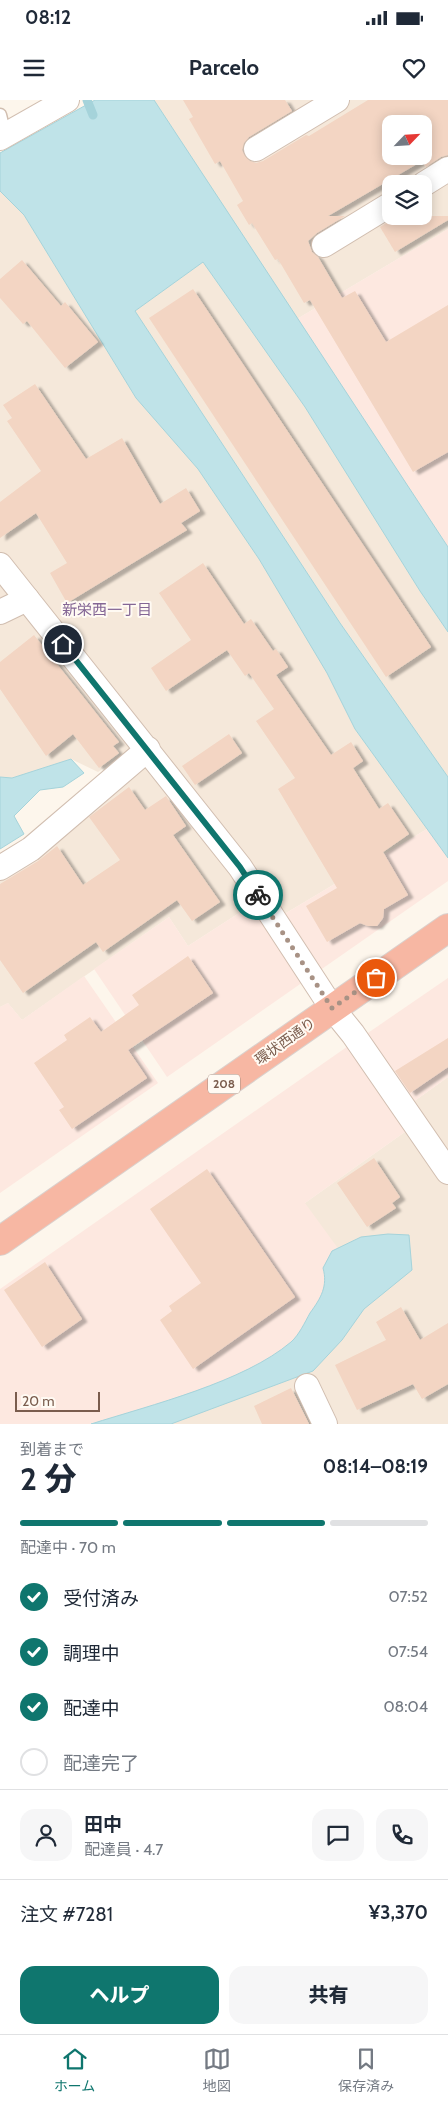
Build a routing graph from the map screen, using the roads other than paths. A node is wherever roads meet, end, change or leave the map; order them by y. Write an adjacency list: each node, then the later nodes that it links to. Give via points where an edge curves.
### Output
1 (67, 100): 3 (street, via 28,122)
2 (337, 100): 4 (street)
3 (2, 129)
4 (256, 149)
5 (448, 169): 6 (street)
6 (432, 179)
7 (382, 210): 8 (street)
8 (324, 245)
9 (0, 564): 10 (street)
10 (27, 599): 11 (street); 12 (street)
11 (0, 612)
12 (148, 749): 13 (street, via 31,849); 15 (street, via 240,867)
13 (0, 868)
14 (448, 928): 15 (highway, 環状西通り / 208)
15 (332, 1008): 16 (street); 17 (highway, 環状西通り / 208)
16 (448, 1172)
17 (0, 1240)
18 (307, 1386): 19 (street)
19 (325, 1424)

